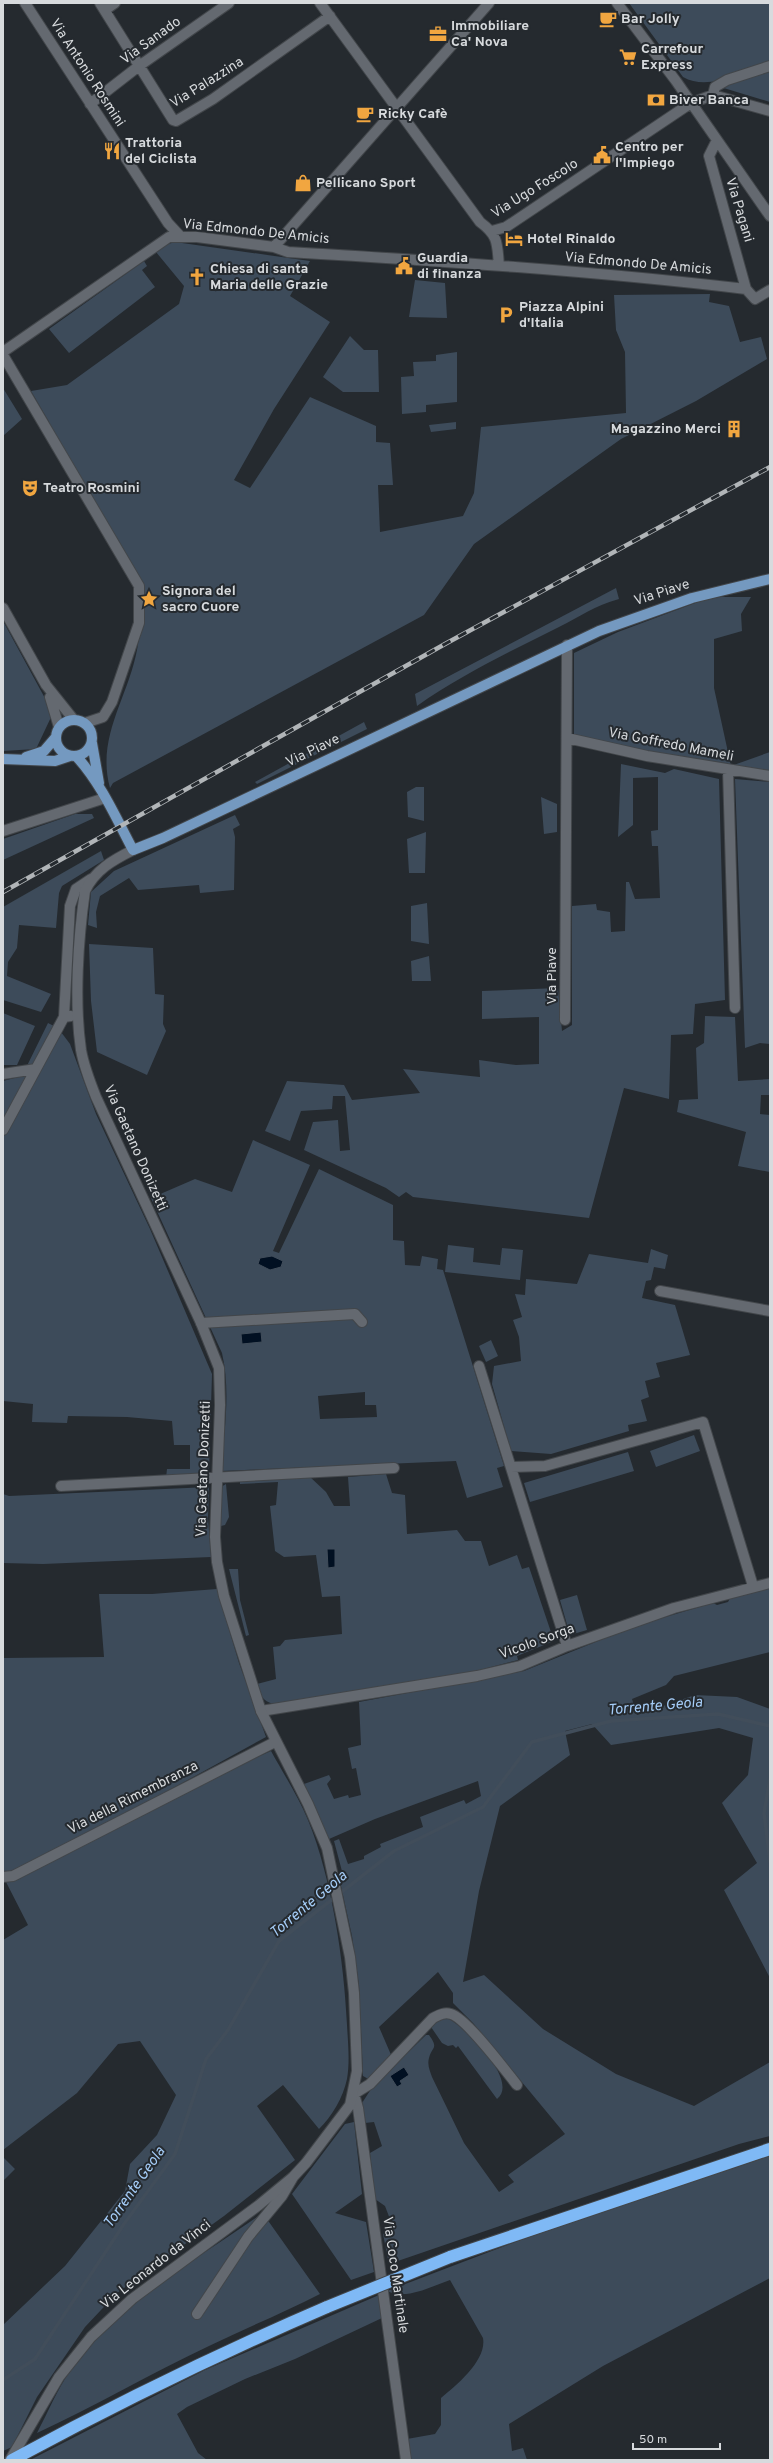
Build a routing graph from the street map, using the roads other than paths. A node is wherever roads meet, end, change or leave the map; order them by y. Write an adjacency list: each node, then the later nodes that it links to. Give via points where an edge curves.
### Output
1 (25, 3): 13 (street, Via Antonio Rosmini)
2 (115, 3): 7 (street)
3 (229, 3): 9 (street, Via Sanado)
4 (320, 3): 8 (street)
5 (489, 3): 14 (street)
6 (617, 3): 12 (street)
7 (103, 7): 9 (street, Via Palazzina)
8 (330, 16): 9 (street, Via Palazzina, via 213,99 176,121); 14 (street)
9 (139, 66): 13 (street, Via Sanado)
10 (770, 66): 11 (street, via 727,80 715,87)
11 (713, 95): 12 (street, Via Ugo Foscolo); 15 (street)
12 (691, 103): 16 (street); 18 (street, Via Ugo Foscolo, via 506,227)
13 (90, 104): 19 (street, Via Antonio Rosmini, via 168,223)
14 (397, 106): 18 (street, via 480,222); 20 (street, via 282,241)
15 (770, 111)
16 (717, 140): 17 (street); 22 (street, Via Pagani, via 709,156)
17 (770, 216)
18 (492, 231): 21 (street, via 497,243)
19 (181, 237): 20 (street, Via Edmondo De Amicis); 24 (street, Via Edmondo De Amicis, via 169,237)
20 (274, 247): 21 (street, Via Edmondo De Amicis, via 288,252)
21 (498, 266): 22 (street, Via Edmondo De Amicis)
22 (746, 289): 23 (street, via 755,298)
23 (770, 290)
24 (3, 354): 30 (street, via 139,586 139,623 112,702 103,717)
25 (770, 579): 27 (main road, Via Piave, via 692,598 635,617)
26 (3, 608): 28 (street)
27 (567, 645): 33 (street, Via Piave); 42 (main road, Via Piave)
28 (46, 685): 29 (street); 31 (street)
29 (74, 720): 30 (main road); 31 (main road, via 68,720)
30 (85, 723): 34 (main road, via 92,732)
31 (59, 727): 32 (main road)
32 (56, 737): 35 (main road, via 60,749); 37 (main road, via 44,751)
33 (567, 738): 38 (street, Via Goffredo Mameli, via 647,756); 47 (street, Via Piave)
34 (92, 743): 35 (main road, via 86,752); 40 (main road)
35 (73, 756): 37 (main road, via 56,761); 40 (main road)
36 (3, 759): 37 (main road)
37 (20, 759)
38 (728, 770): 39 (street, Via Goffredo Mameli); 44 (street)
39 (770, 776)
40 (102, 794): 41 (street); 42 (main road)
41 (3, 831)
42 (133, 850): 43 (street, via 117,858)
43 (91, 879): 45 (street, Via Gaetano Donizetti, via 85,891 83,905); 46 (street, via 76,889 70,906)
44 (735, 1008)
45 (79, 1015): 46 (street); 54 (street, Via Gaetano Donizetti, via 85,1071)
46 (64, 1017): 48 (street)
47 (566, 1020)
48 (36, 1069): 49 (street); 50 (street)
49 (3, 1074)
50 (3, 1130)
51 (660, 1291): 52 (street)
52 (770, 1311)
53 (362, 1322): 54 (street, via 356,1314)
54 (201, 1323): 58 (street, Via Gaetano Donizetti, via 219,1368 220,1405)
55 (479, 1366): 56 (street)
56 (511, 1467): 61 (street, via 545,1466 703,1422); 62 (street)
57 (394, 1468): 58 (street)
58 (216, 1478): 59 (street); 63 (street, Via Gaetano Donizetti, via 217,1562 227,1603)
59 (61, 1486)
60 (770, 1583): 61 (street, Vicolo Sorga)
61 (753, 1586): 62 (street, Vicolo Sorga, via 674,1608)
62 (567, 1646): 63 (street, Vicolo Sorga, via 520,1666 477,1676)
63 (261, 1711): 64 (street, Via Gaetano Donizetti)
64 (274, 1742): 65 (street, Via della Rimembranza, via 13,1876); 67 (street, Via Gaetano Donizetti, via 318,1825 327,1848 336,1887 354,1993 357,2071)
65 (3, 1877)
66 (517, 2085): 67 (street, via 464,2022 452,2014 442,2014 433,2018 370,2084)
67 (354, 2094): 68 (street, Via Gaetano Donizetti); 73 (street, Via Coco Martinale)
68 (344, 2115): 70 (street, Via Leonardo da Vinci)
69 (770, 2149): 72 (highway, bridge, via 450,2257 327,2307 84,2421)
70 (293, 2177): 71 (street, via 282,2196 248,2237); 72 (street, Via Leonardo da Vinci, via 132,2299 91,2337 58,2377)
71 (197, 2314)
72 (11, 2460)
73 (406, 2460)

